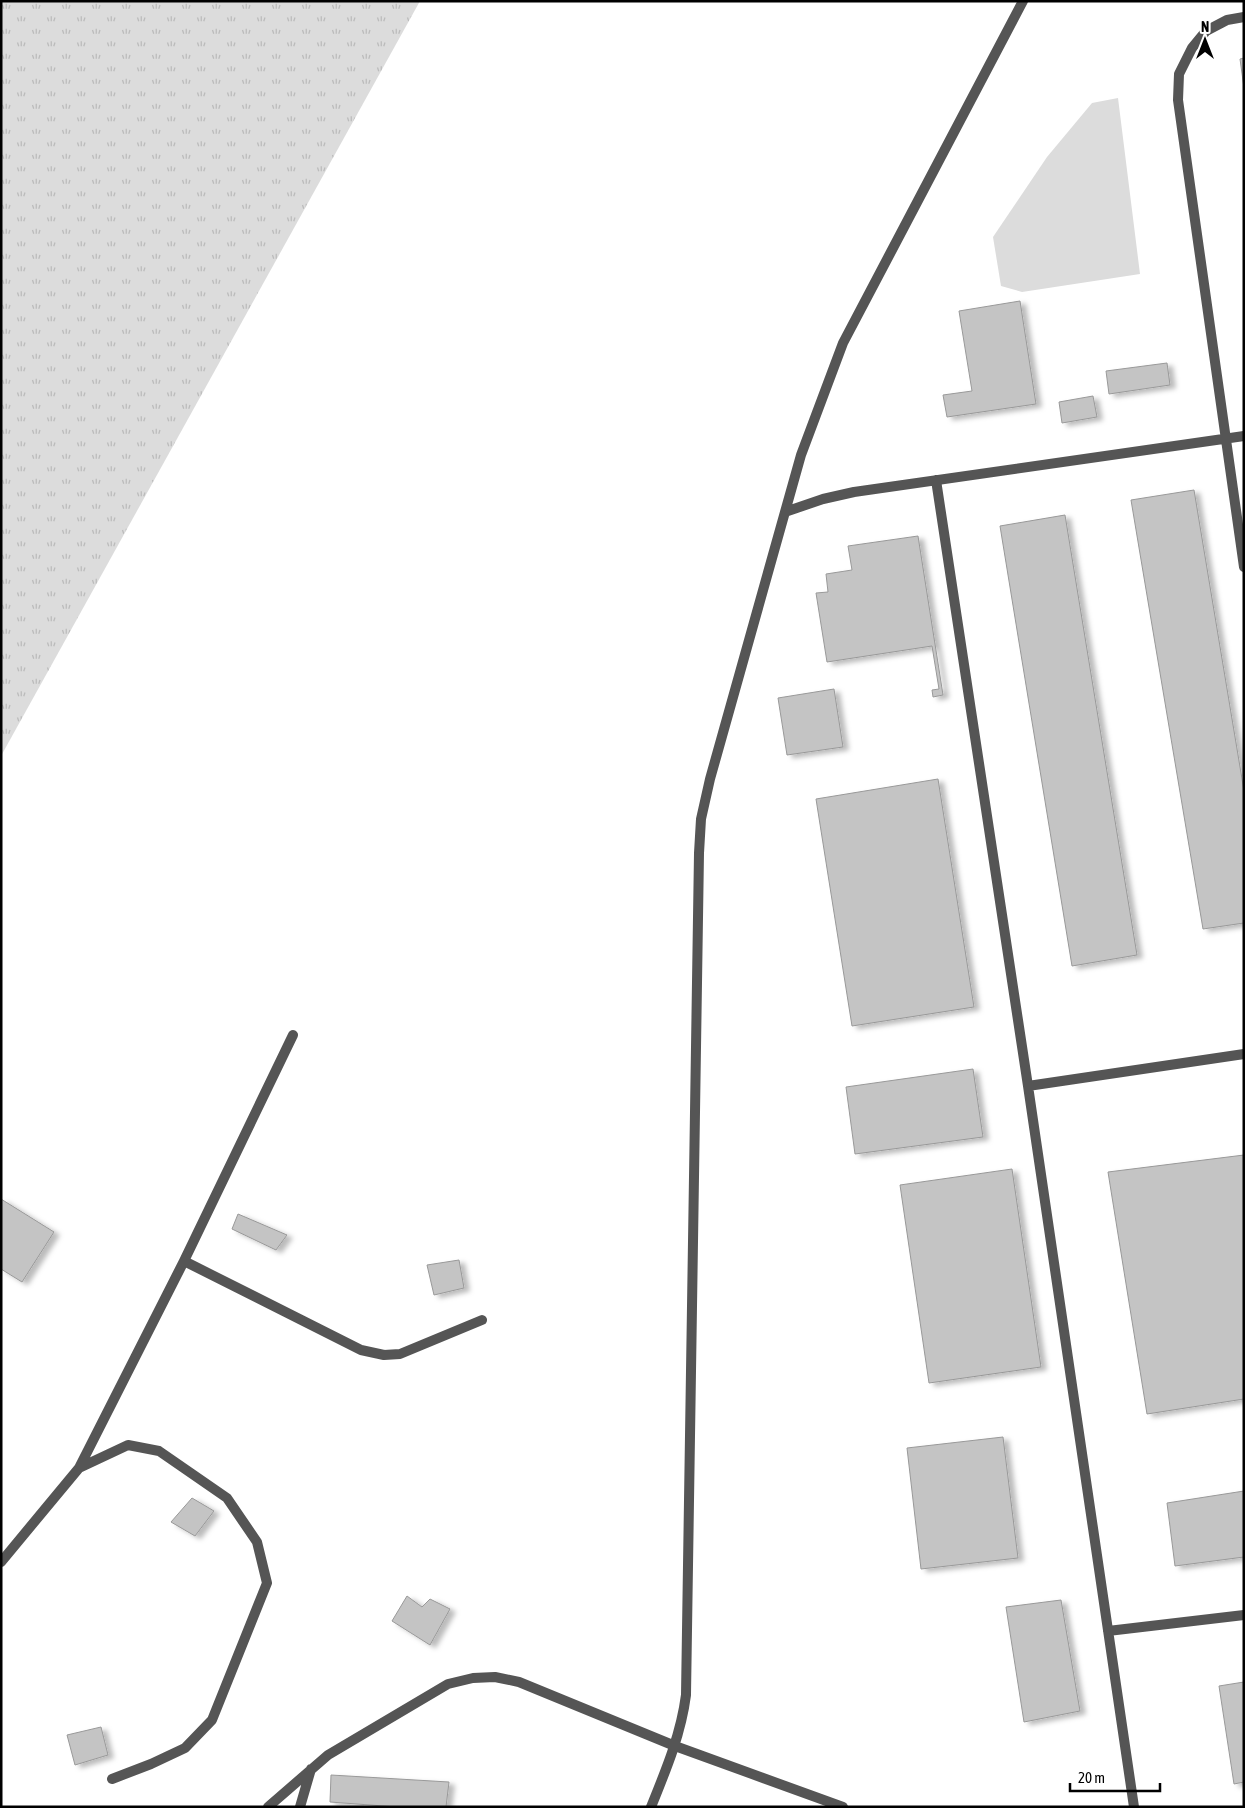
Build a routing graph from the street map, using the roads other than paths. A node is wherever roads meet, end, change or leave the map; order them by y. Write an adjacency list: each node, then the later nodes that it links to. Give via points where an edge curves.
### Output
1 (1023, 1): 6 (lane, via 843,343)
2 (1244, 17): 4 (lane, via 1227,20 1206,31 1192,48 1179,74 1178,100)
3 (1244, 436): 4 (lane)
4 (1225, 439): 5 (lane); 7 (lane)
5 (936, 480): 6 (lane, via 854,492); 10 (lane)
6 (784, 512): 17 (lane, via 701,819 686,1695)
7 (1244, 567)
8 (293, 1034): 11 (lane)
9 (1244, 1054): 10 (lane)
10 (1028, 1086): 16 (lane)
11 (184, 1261): 12 (lane, via 361,1350 384,1355 400,1354); 13 (lane)
12 (482, 1320)
13 (78, 1468): 14 (lane); 19 (lane, via 128,1445 159,1451 227,1498 257,1542 267,1583 212,1720 185,1748)
14 (1, 1562)
15 (1244, 1616): 16 (lane)
16 (1108, 1631): 24 (lane)
17 (675, 1746): 18 (lane, via 519,1682 473,1678 448,1684 328,1755); 22 (lane); 23 (lane)
18 (312, 1768): 20 (lane); 21 (lane)
19 (112, 1779)
20 (268, 1807)
21 (300, 1807)
22 (651, 1807)
23 (843, 1807)
24 (1134, 1807)

